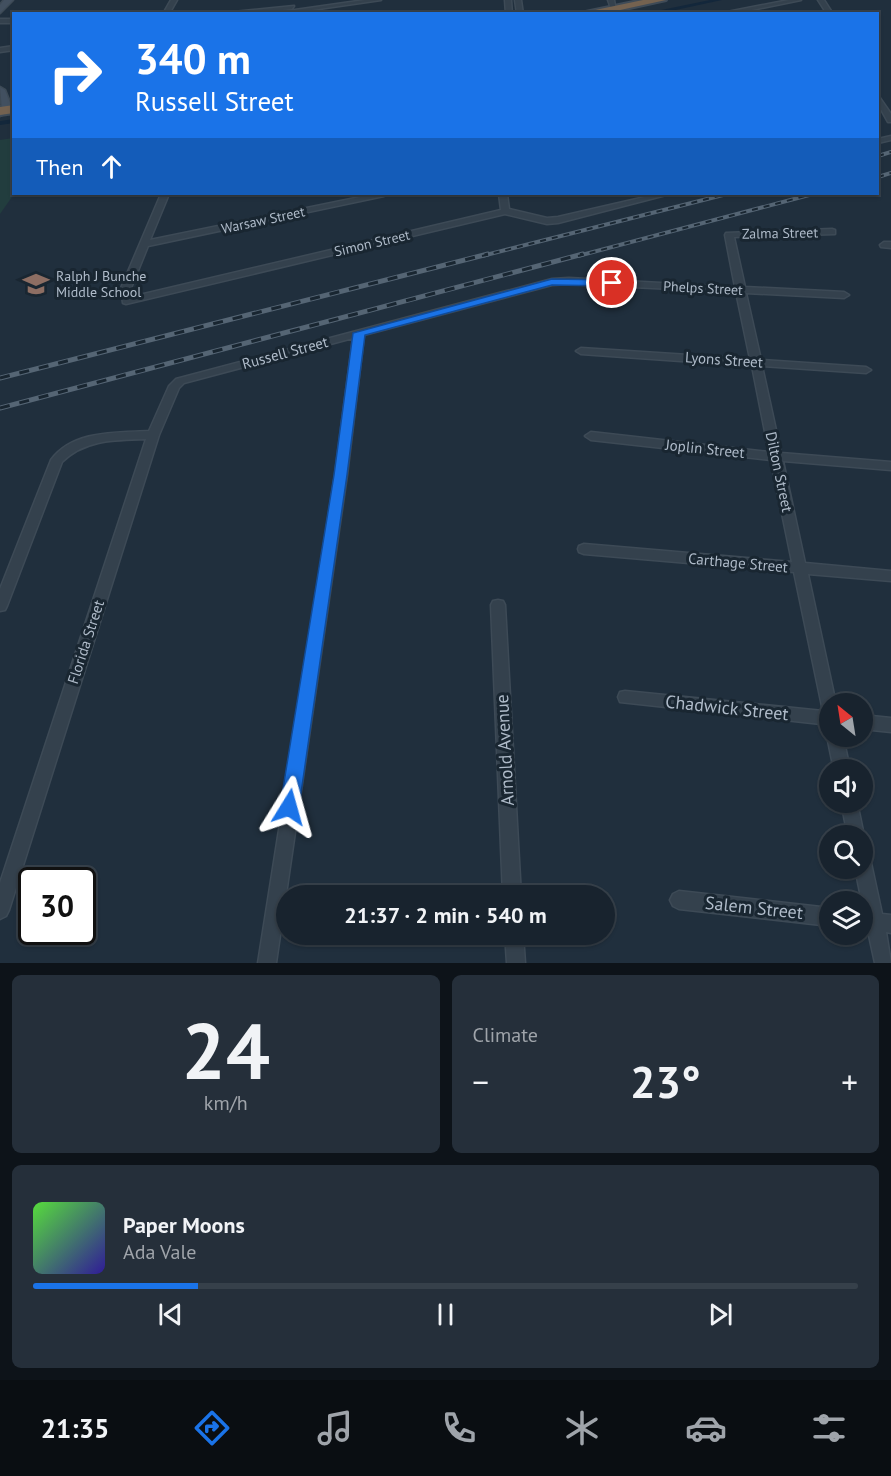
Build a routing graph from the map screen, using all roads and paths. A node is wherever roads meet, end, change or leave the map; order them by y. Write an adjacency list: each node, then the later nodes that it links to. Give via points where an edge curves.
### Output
1 (9, 0): 11 (street)
2 (294, 0): 12 (street)
3 (373, 0): 4 (street); 12 (street)
4 (378, 0)
5 (508, 0): 13 (street)
6 (518, 0): 15 (street)
7 (661, 0): 10 (highway)
8 (676, 0): 10 (highway)
9 (798, 0): 14 (street)
10 (613, 6): 17 (highway)
11 (0, 10)
12 (291, 10): 16 (street)
13 (509, 10): 15 (street)
14 (756, 10): 18 (street)
15 (520, 11)
16 (254, 12)
17 (589, 12)
18 (738, 12)
19 (0, 90): 21 (street)
20 (879, 101): 22 (street)
21 (5, 112)
22 (891, 120)
23 (164, 195): 32 (street)
24 (379, 195): 32 (street, Warsaw Street)
25 (503, 195): 29 (street)
26 (618, 195): 28 (street)
27 (662, 195): 28 (street, Simon Street)
28 (619, 205): 29 (street, Simon Street, via 558,220)
29 (505, 211): 32 (street, Simon Street, via 126,302 126,288)
30 (832, 232): 31 (street, Zalma Street)
31 (729, 235): 34 (street, Dilton Street)
32 (143, 244)
33 (562, 281): 34 (street, Phelps Street); 36 (street, Russell Street)
34 (740, 290): 35 (street, Phelps Street); 38 (street, Dilton Street)
35 (844, 295)
36 (359, 333): 40 (street, Russell Street); 62 (street)
37 (581, 351): 38 (street, Lyons Street)
38 (755, 361): 39 (street, Lyons Street); 43 (street, Dilton Street)
39 (866, 370)
40 (182, 380): 41 (street, Florida Street, via 174,386)
41 (153, 435): 49 (street, via 91,441 63,453); 58 (street, Florida Street)
42 (591, 436): 43 (street, Joplin Street)
43 (776, 457): 44 (street, Joplin Street); 46 (street, Dilton Street)
44 (891, 466)
45 (584, 549): 46 (street, Carthage Street)
46 (800, 568): 47 (street, Carthage Street); 50 (street, Dilton Street)
47 (891, 576)
48 (498, 605): 56 (street, Arnold Avenue)
49 (0, 606)
50 (826, 693)
51 (626, 697): 52 (street, Chadwick Street)
52 (819, 717)
53 (873, 723): 54 (street)
54 (891, 725)
55 (866, 879): 60 (street)
56 (511, 885)
57 (679, 900): 59 (street, Salem Street)
58 (0, 910)
59 (819, 916)
60 (876, 922): 64 (street)
61 (515, 945): 63 (street)
62 (267, 963)
63 (516, 963)
64 (884, 963)

